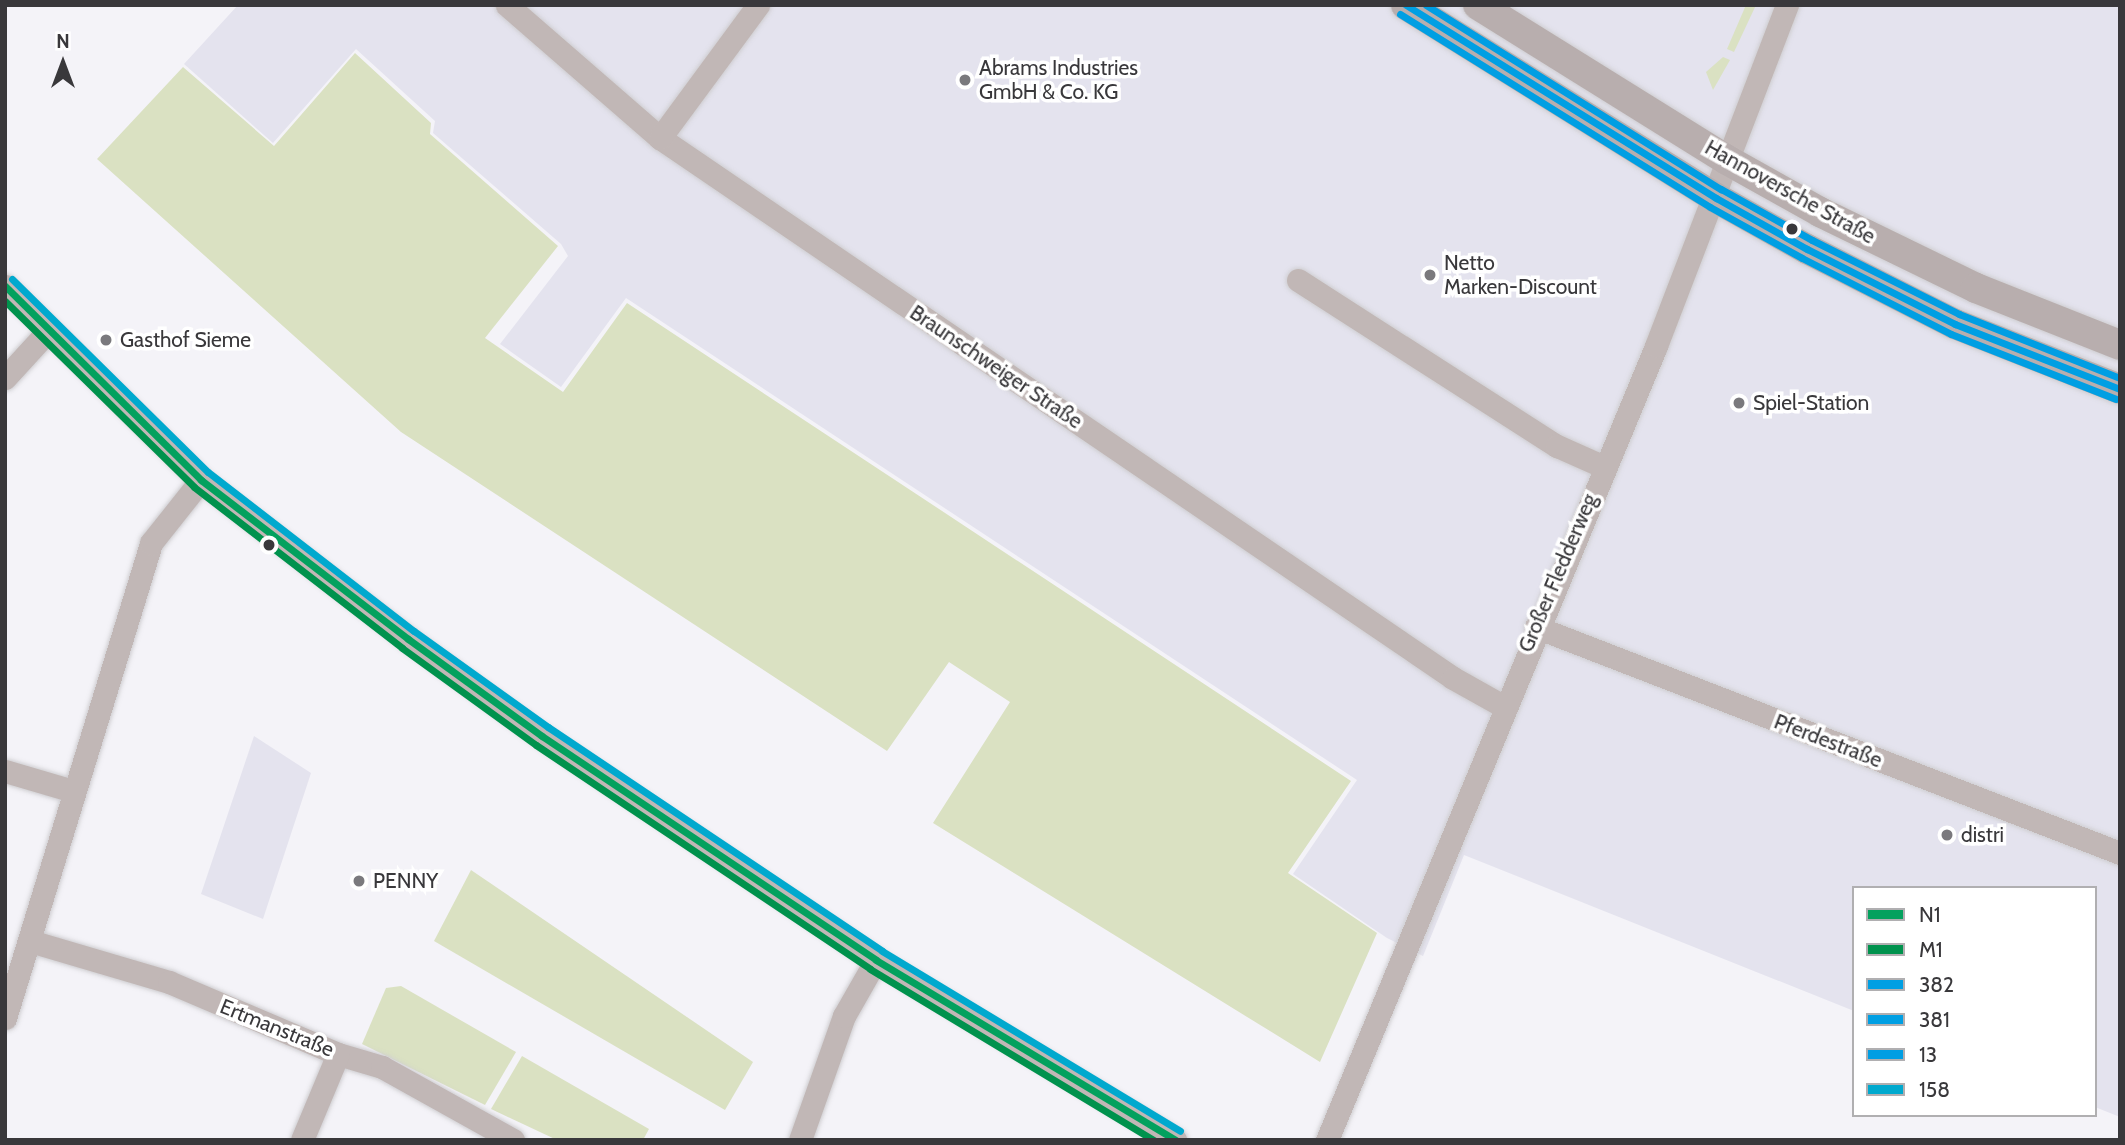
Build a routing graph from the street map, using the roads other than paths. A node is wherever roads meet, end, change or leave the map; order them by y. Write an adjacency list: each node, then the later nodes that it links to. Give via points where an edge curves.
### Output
1 (507, 5): 6 (street, Braunschweiger Straße)
2 (758, 5): 6 (street)
3 (1406, 5): 8 (main road, Hannoversche Straße)
4 (1478, 5): 7 (main road, Hannoversche Straße)
5 (1787, 5): 7 (street, Großer Fledderweg)
6 (660, 138): 18 (street, Braunschweiger Straße, via 1453,678)
7 (1727, 160): 8 (street, Großer Fledderweg); 12 (main road, Hannoversche Straße, via 1820,212 1976,288)
8 (1716, 198): 14 (main road, Hannoversche Straße, via 1955,324); 15 (street, Großer Fledderweg)
9 (1298, 280): 15 (street, via 1557,446)
10 (5, 286): 11 (street)
11 (49, 330): 13 (street); 16 (street)
12 (2120, 345)
13 (5, 378)
14 (2120, 389)
15 (1602, 467): 17 (street, Großer Fledderweg)
16 (201, 480): 20 (street, via 151,543); 23 (street, via 314,570 542,736)
17 (1536, 627): 18 (street, Großer Fledderweg); 21 (street, Pferdestraße)
18 (1503, 706): 30 (street, Großer Fledderweg)
19 (5, 771): 20 (street)
20 (73, 791): 22 (street)
21 (2120, 853)
22 (30, 941): 24 (street); 25 (street, Ertmanstraße, via 169,982)
23 (876, 960): 28 (street, via 844,1016); 29 (street)
24 (5, 1018)
25 (338, 1054): 26 (street); 27 (street, Ertmanstraße, via 382,1067)
26 (302, 1140)
27 (513, 1140)
28 (800, 1140)
29 (1175, 1140)
30 (1327, 1140)

